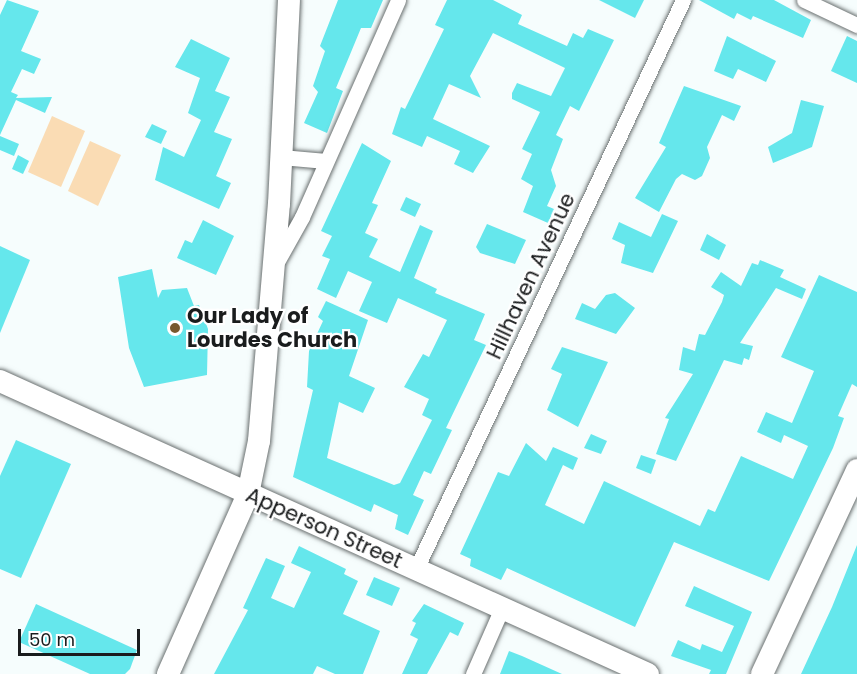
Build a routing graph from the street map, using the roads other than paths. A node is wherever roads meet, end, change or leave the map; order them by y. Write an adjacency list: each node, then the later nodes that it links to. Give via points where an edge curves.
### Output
1 (289, 0): 6 (street)
2 (398, 0): 7 (street)
3 (682, 0): 12 (street, Hillhaven Avenue)
4 (804, 0): 5 (street)
5 (857, 25)
6 (281, 157): 7 (street); 8 (street)
7 (326, 161): 8 (street)
8 (272, 271): 11 (street, via 266,404)
9 (0, 381): 11 (street, Apperson Street)
10 (857, 470): 17 (street)
11 (248, 494): 12 (street, Apperson Street); 14 (street)
12 (416, 569): 13 (street, Apperson Street)
13 (502, 608): 15 (street); 16 (street, Apperson Street)
14 (168, 674)
15 (472, 674)
16 (648, 674)
17 (762, 674)

